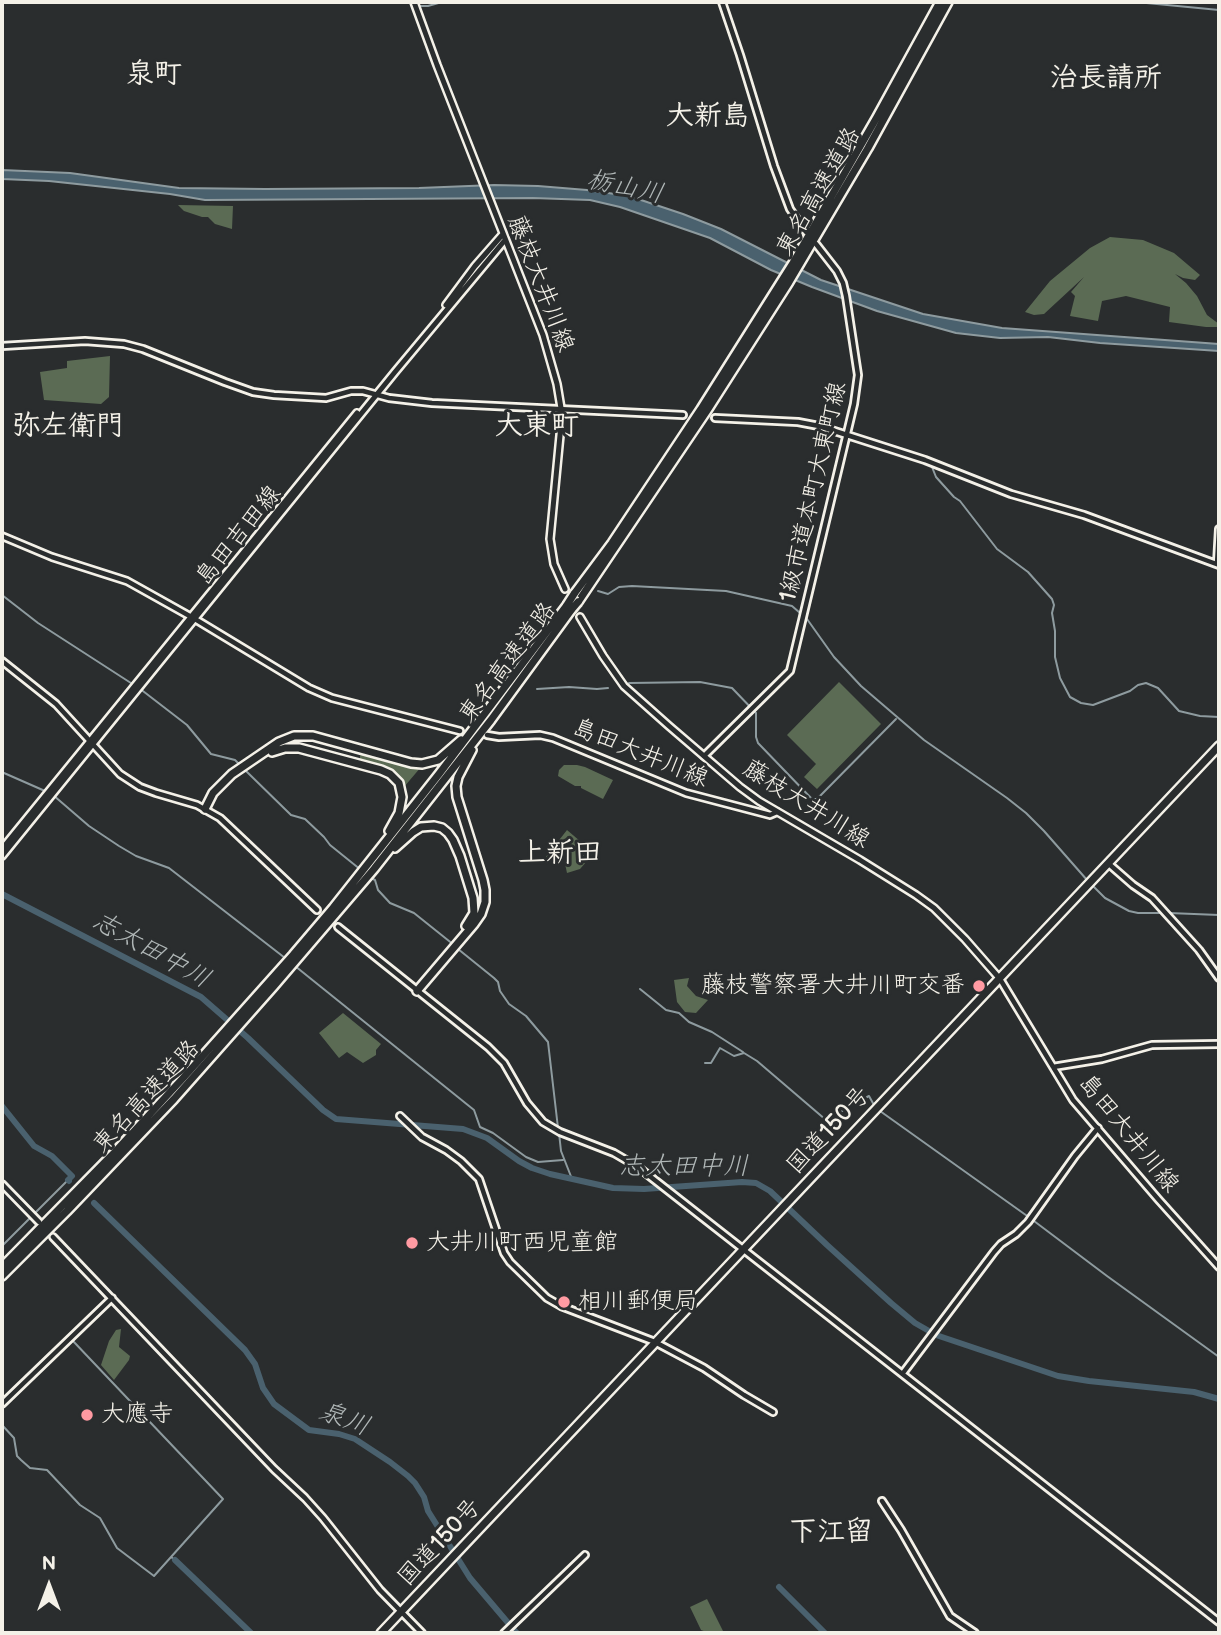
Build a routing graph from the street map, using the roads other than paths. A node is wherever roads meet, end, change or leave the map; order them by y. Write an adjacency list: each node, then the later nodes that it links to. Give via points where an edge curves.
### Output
1 (414, 2): 6 (main road, 藤枝大井川線)
2 (722, 2): 5 (street, via 774,166 790,209)
3 (940, 2): 8 (highway, 東名高速道路)
4 (948, 2): 8 (highway, 東名高速道路, via 868,148)
5 (806, 232)
6 (504, 237): 10 (main road, 島田吉田線); 11 (main road, 藤枝大井川線, via 543,335)
7 (816, 244): 14 (street, 1級市道本町大東町線, via 843,282 857,362 858,383)
8 (795, 264): 19 (highway, 東名高速道路, bridge, via 699,423)
9 (2, 346): 10 (street, via 114,342 257,393 326,398 357,391)
10 (376, 393): 11 (street, via 432,403); 21 (main road, 島田吉田線)
11 (561, 408): 12 (street); 18 (main road, 藤枝大井川線, via 550,539)
12 (683, 415)
13 (715, 418): 14 (street, via 808,423)
14 (847, 435): 17 (street); 29 (street, 1級市道本町大東町線, via 792,667)
15 (1219, 529): 17 (street)
16 (2, 536): 21 (street, via 118,577)
17 (1218, 564)
18 (565, 589)
19 (569, 607): 23 (highway, 東名高速道路); 24 (highway, 東名高速道路)
20 (580, 617): 29 (main road, 藤枝大井川線, via 624,685)
21 (193, 618): 25 (street, via 317,692); 27 (main road, 島田吉田線)
22 (2, 661): 27 (street, via 56,704)
23 (498, 698): 30 (highway, via 438,760 411,762 299,735 227,778); 35 (highway, 東名高速道路)
24 (491, 720): 35 (highway, 東名高速道路); 40 (highway, via 456,786 485,885 485,902 474,924)
25 (460, 731)
26 (487, 735): 31 (street, 島田大井川線, via 553,738 685,793 770,815)
27 (91, 743): 30 (street, via 135,785); 32 (main road, 島田吉田線); 33 (main road, 島田吉田線)
28 (1219, 746): 34 (highway, 国道150号)
29 (704, 756): 31 (main road, 藤枝大井川線)
30 (205, 809): 35 (highway, via 232,778 280,748 299,748 381,770 398,783 402,802); 36 (street)
31 (777, 812): 38 (main road, 藤枝大井川線, via 934,908)
32 (2, 849)
33 (2, 856)
34 (1109, 864): 38 (highway, 国道150号); 39 (street, via 1169,916)
35 (371, 867): 40 (highway, via 425,826 445,830 460,856 474,913); 41 (highway, 東名高速道路)
36 (317, 910)
37 (338, 927): 40 (street)
38 (1000, 978): 43 (street, 島田大井川線); 49 (highway, 国道150号)
39 (1219, 978)
40 (417, 991): 49 (street, via 497,1055 544,1122 627,1160)
41 (230, 1031): 50 (highway, 東名高速道路); 52 (highway, 東名高速道路, via 174,1099)
42 (1219, 1044): 43 (street, via 1152,1045)
43 (1053, 1067): 45 (street, 島田大井川線)
44 (400, 1116): 54 (street, via 479,1178 504,1253 547,1298)
45 (1098, 1128): 51 (street, 島田大井川線); 55 (street, via 1031,1219 994,1252)
46 (2, 1184): 47 (street)
47 (39, 1222)
48 (53, 1237): 53 (street)
49 (743, 1249): 54 (highway, 国道150号); 55 (street)
50 (2, 1267)
51 (1219, 1267)
52 (2, 1276)
53 (112, 1298): 56 (street); 60 (street, via 305,1498)
54 (655, 1342): 57 (street); 60 (highway, 国道150号)
55 (903, 1373): 61 (street)
56 (2, 1404)
57 (773, 1412)
58 (882, 1501): 65 (street, via 950,1616)
59 (585, 1555): 64 (street)
60 (401, 1612): 62 (highway, 国道150号); 63 (street)
61 (1219, 1622)
62 (381, 1633)
63 (422, 1633)
64 (504, 1633)
65 (975, 1633)

